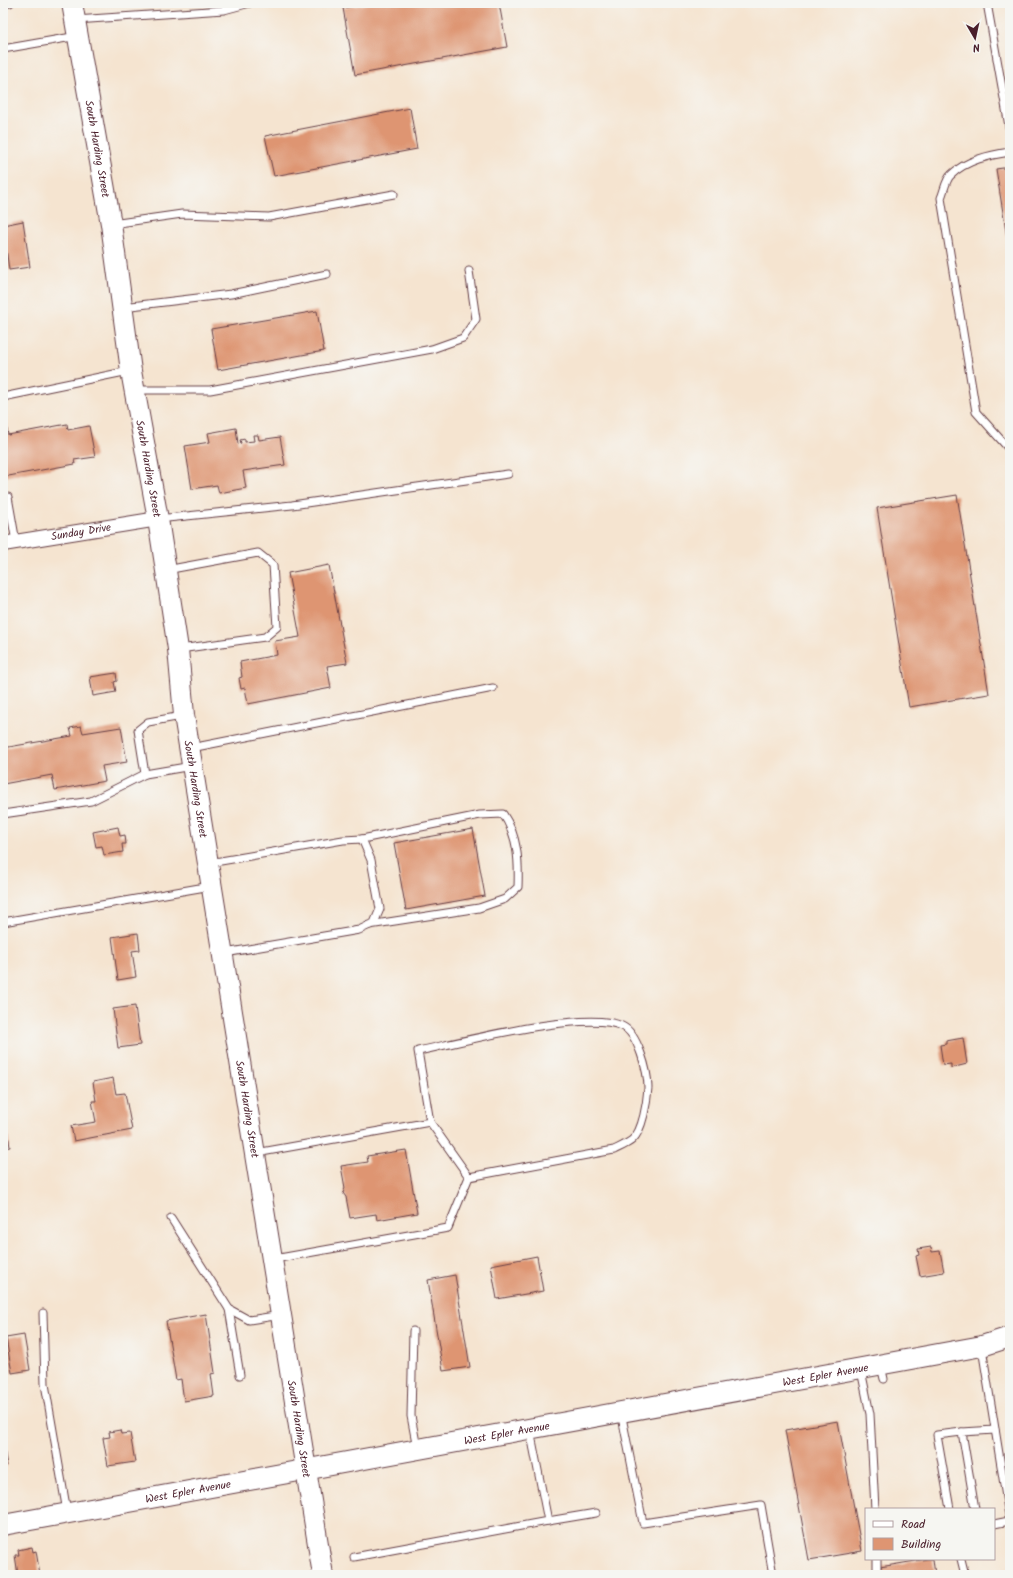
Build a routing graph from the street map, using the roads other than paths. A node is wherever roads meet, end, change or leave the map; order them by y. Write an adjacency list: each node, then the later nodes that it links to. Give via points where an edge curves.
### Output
1 (10, 3): 4 (lane)
2 (250, 3): 5 (lane, via 224,10)
3 (987, 3): 7 (lane)
4 (3, 4)
5 (75, 20): 6 (lane); 10 (street, South Harding Street)
6 (3, 49)
7 (1010, 132)
8 (1010, 152): 17 (lane, via 968,164 950,175 941,198 976,412)
9 (394, 194): 10 (lane, via 269,217 182,214)
10 (111, 224): 13 (street, South Harding Street)
11 (469, 271): 15 (lane, via 476,319 463,338 432,349 210,390)
12 (327, 274): 13 (lane, via 231,294)
13 (123, 307): 14 (street, South Harding Street)
14 (131, 371): 15 (street, South Harding Street); 16 (lane)
15 (135, 390): 20 (street, South Harding Street)
16 (3, 397)
17 (1010, 450)
18 (508, 474): 20 (lane, via 292,505)
19 (8, 497): 21 (lane)
20 (158, 519): 21 (street, Sunday Drive); 22 (street, South Harding Street)
21 (9, 543)
22 (166, 570): 23 (street, South Harding Street); 23 (lane, via 258,553 273,565 277,627 265,637)
23 (178, 649): 25 (street, South Harding Street)
24 (493, 688): 26 (lane)
25 (184, 715): 26 (street, South Harding Street); 27 (lane, via 148,722 138,730)
26 (191, 757): 27 (lane); 30 (street, South Harding Street)
27 (145, 774): 28 (lane, via 91,801)
28 (3, 814)
29 (362, 839): 30 (lane); 33 (lane, via 371,860 380,909 374,923); 33 (lane, via 480,815 503,814 510,823 516,842 519,866 518,887 505,899 479,908)
30 (208, 863): 31 (street, South Harding Street)
31 (211, 886): 32 (lane); 34 (street, South Harding Street)
32 (3, 922)
33 (369, 925): 34 (lane, via 359,930)
34 (222, 954): 36 (street, South Harding Street)
35 (430, 1122): 36 (lane); 37 (lane); 37 (lane, via 418,1050 528,1028 587,1020 606,1021 624,1026 640,1048 648,1082 648,1099 644,1117 634,1139 614,1150)
36 (255, 1153): 39 (street, South Harding Street)
37 (469, 1177): 39 (lane, via 448,1228)
38 (171, 1218): 40 (lane)
39 (272, 1260): 42 (street, South Harding Street)
40 (229, 1309): 42 (lane, via 249,1320); 47 (lane)
41 (43, 1314): 57 (lane, via 45,1384)
42 (281, 1315): 53 (street, South Harding Street)
43 (412, 1332): 52 (lane, via 411,1416)
44 (1010, 1337): 45 (street, West Epler Avenue)
45 (982, 1346): 46 (street, West Epler Avenue, via 882,1372); 50 (lane)
46 (861, 1368): 48 (street, West Epler Avenue); 54 (lane, via 870,1414)
47 (240, 1376)
48 (621, 1411): 49 (street, West Epler Avenue); 67 (lane, via 643,1524 761,1505)
49 (530, 1428): 52 (street, West Epler Avenue); 59 (lane)
50 (995, 1430): 51 (lane); 60 (lane)
51 (962, 1432): 55 (lane, via 937,1436); 56 (lane)
52 (417, 1448): 53 (street, West Epler Avenue)
53 (306, 1468): 57 (street, West Epler Avenue); 66 (street, South Harding Street)
54 (875, 1508)
55 (950, 1508)
56 (975, 1508)
57 (67, 1512): 62 (street, West Epler Avenue)
58 (596, 1513): 59 (lane)
59 (548, 1521): 63 (lane)
60 (1010, 1521): 61 (lane)
61 (995, 1524)
62 (3, 1525)
63 (354, 1557)
64 (877, 1560): 68 (lane)
65 (961, 1560): 69 (lane)
66 (323, 1575)
67 (773, 1575)
68 (877, 1575)
69 (965, 1575)

